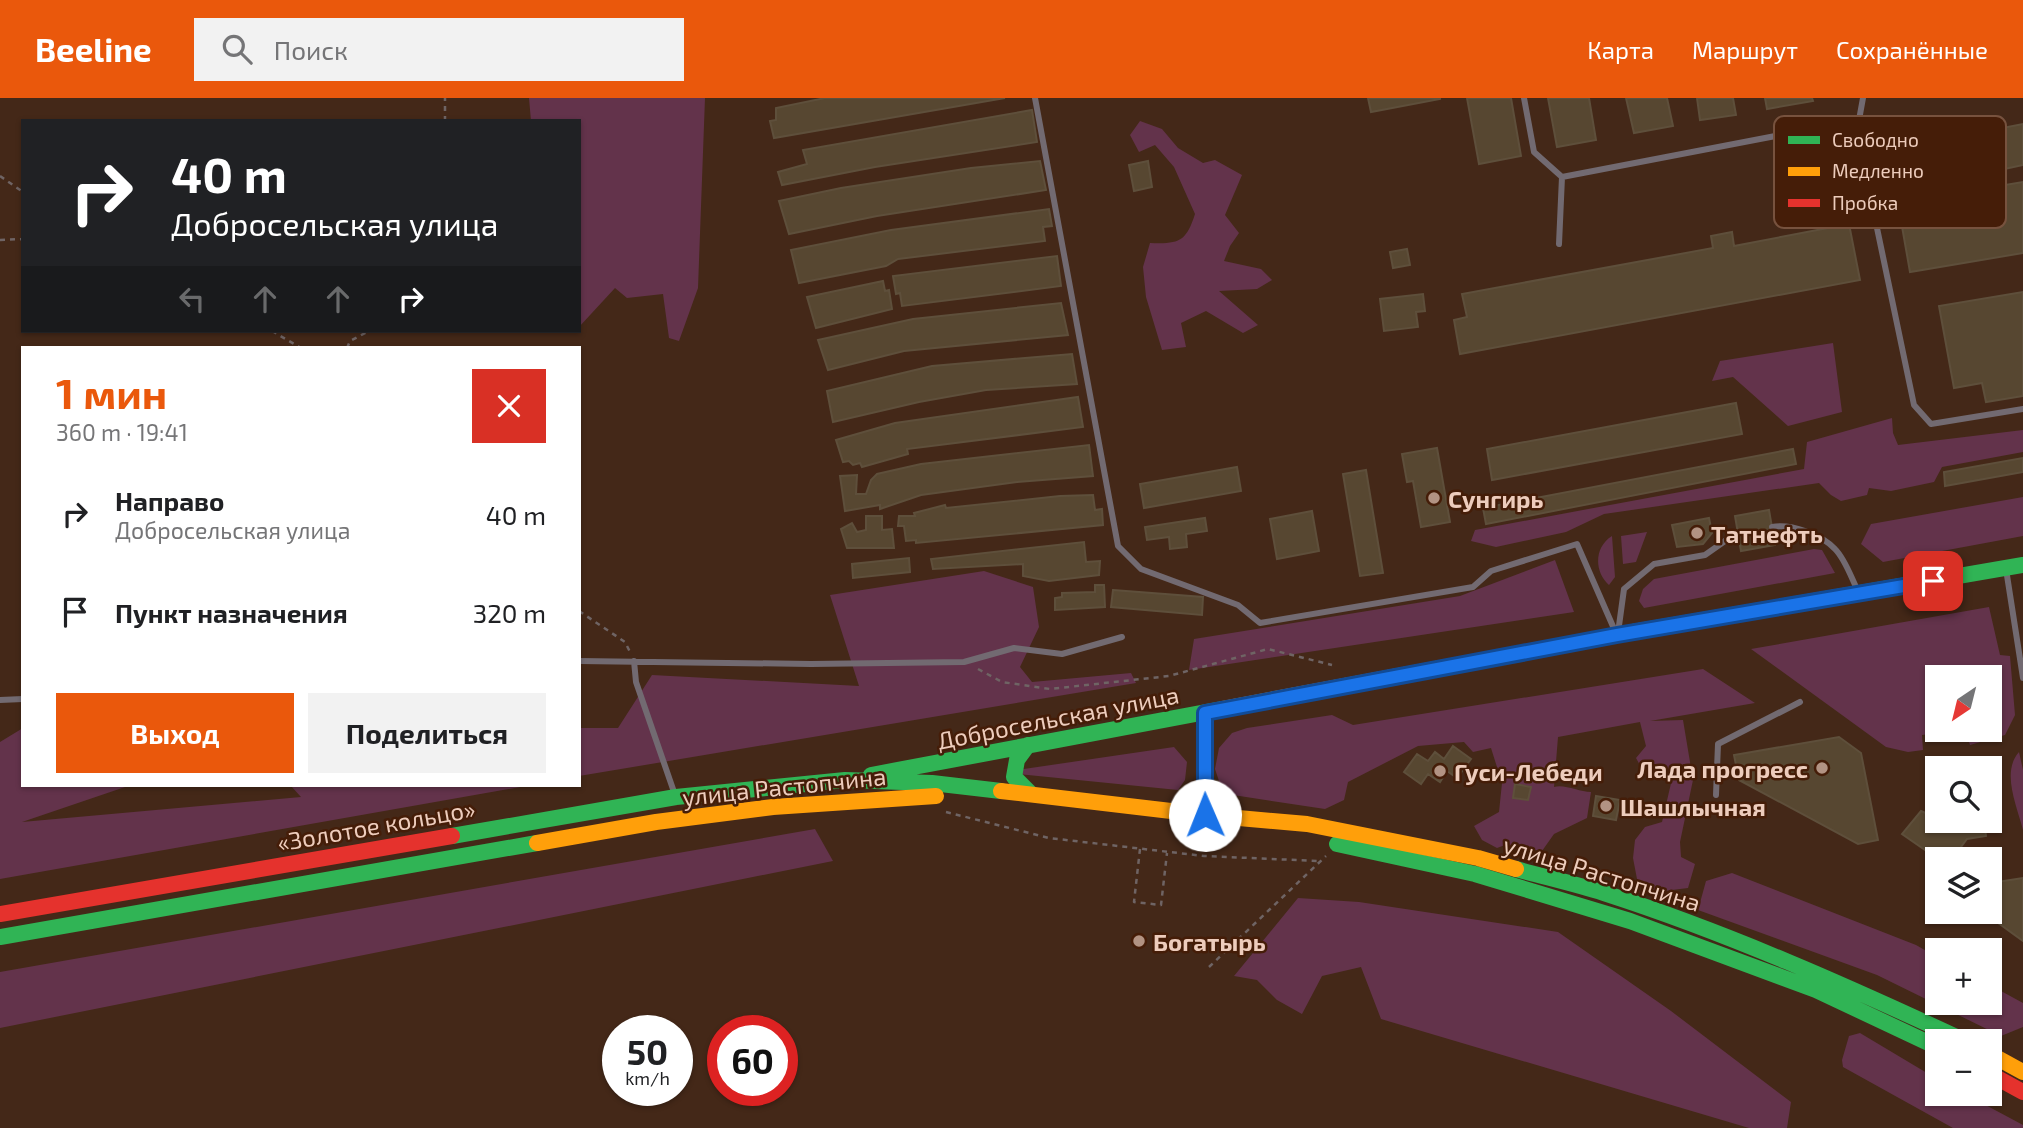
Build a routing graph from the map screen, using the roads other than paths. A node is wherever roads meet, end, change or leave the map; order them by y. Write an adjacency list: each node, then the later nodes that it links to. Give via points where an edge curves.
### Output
1 (1035, 98): 15 (lane, via 1118,546 1142,569 1238,605 1260,624 1473,587 1492,571 1577,544)
2 (1524, 98): 6 (lane, via 1534,152)
3 (1863, 98): 4 (lane)
4 (1860, 116)
5 (1774, 136): 6 (lane)
6 (1562, 177): 8 (lane)
7 (1877, 228): 9 (lane, via 1914,405 1931,424)
8 (1559, 244)
9 (2023, 409)
10 (1772, 527): 14 (lane, via 1814,534 1836,549)
11 (1738, 534): 15 (lane, via 1705,555 1654,564 1624,589)
12 (2023, 565): 13 (main road, Добросельская улица)
13 (2006, 568): 14 (main road, Добросельская улица); 19 (lane)
14 (1860, 594): 15 (main road, Добросельская улица)
15 (1617, 635): 23 (main road, Добросельская улица)
16 (1122, 637): 18 (lane, via 1062,654 1014,648 964,662)
17 (581, 661): 18 (lane)
18 (634, 661): 28 (lane, via 636,682)
19 (2023, 678)
20 (21, 699): 21 (lane)
21 (0, 700)
22 (1800, 702): 27 (lane, via 1718,744)
23 (1205, 713): 24 (main road, Добросельская улица); 29 (main road)
24 (1028, 745): 25 (main road, Добросельская улица); 26 (main road, via 1013,766 1014,777)
25 (845, 780): 26 (main road, улица Растопчина); 28 (main road, «Золотое кольцо»)
26 (1030, 793): 29 (main road, улица Растопчина); 30 (main road, улица Растопчина, via 773,807)
27 (1716, 795)
28 (676, 797): 31 (main road, «Золотое кольцо»)
29 (1205, 815): 33 (main road, улица Растопчина, via 1307,824 1478,858 1560,880 1752,947); 34 (main road, улица Растопчина, via 1475,874 1630,922 1816,990)
30 (544, 842): 32 (main road, «Золотое кольцо»)
31 (0, 914)
32 (0, 937)
33 (1939, 1029)
34 (1925, 1041)
35 (2002, 1061): 36 (main road)
36 (2023, 1072)
37 (2002, 1081): 38 (main road)
38 (2023, 1092)

